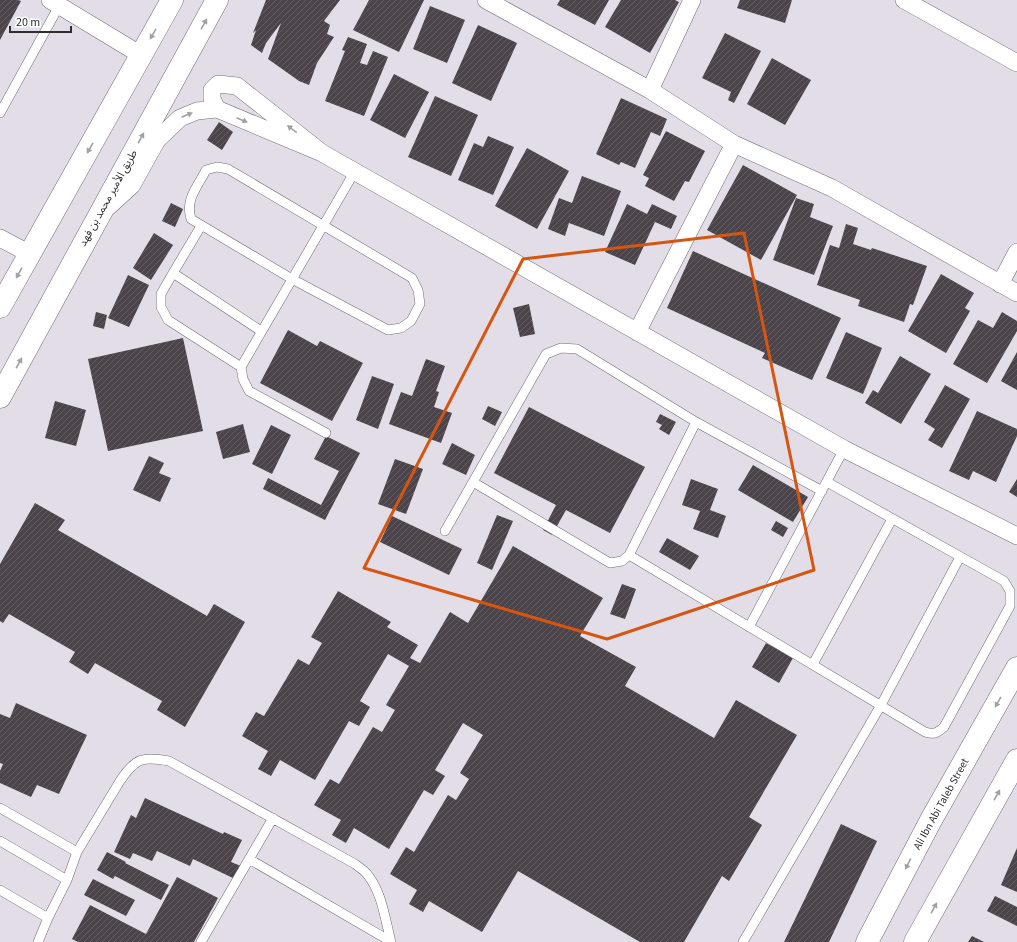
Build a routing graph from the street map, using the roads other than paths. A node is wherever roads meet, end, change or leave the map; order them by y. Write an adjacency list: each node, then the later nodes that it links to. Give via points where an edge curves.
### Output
1 (172, 0): 7 (main road, one-way to 7)
2 (217, 0): 15 (main road, طريق الأمير محمد بن فهد, one-way to 2)
3 (486, 0): 9 (street)
4 (692, 0): 9 (street)
5 (904, 0): 8 (street)
6 (55, 3): 7 (street); 11 (lane)
7 (141, 55): 20 (main road, one-way to 20)
8 (1017, 62)
9 (650, 90): 12 (street)
10 (217, 109): 13 (street, one-way to 13); 13 (street, one-way to 10, via 237,86 218,84 212,90 212,99); 15 (street, one-way to 10, via 132,185 157,140 180,118 197,111)
11 (0, 113)
12 (734, 144): 23 (street, via 832,188); 27 (street)
13 (322, 153): 14 (street)
14 (355, 171): 16 (lane); 27 (street)
15 (98, 217): 29 (main road, طريق الأمير محمد بن فهد, one-way to 15)
16 (324, 224): 17 (lane, via 228,169 217,167 206,170 189,201 191,219); 22 (lane); 22 (lane, via 412,278 418,290 420,304 411,321 401,328 388,330)
17 (201, 226): 21 (lane); 22 (lane)
18 (0, 238): 20 (street)
19 (1017, 252): 23 (street)
20 (30, 254): 25 (main road, one-way to 25)
21 (173, 272): 26 (lane); 28 (lane, via 162,294 162,307 168,320)
22 (292, 279): 26 (lane)
23 (1000, 284): 24 (street)
24 (1017, 293)
25 (0, 306)
26 (261, 331): 28 (lane)
27 (636, 332): 32 (street)
28 (241, 367): 31 (lane, via 249,391)
29 (0, 397)
30 (696, 422): 33 (lane, via 577,349 561,348 546,354); 35 (lane); 39 (lane)
31 (326, 433)
32 (844, 450): 34 (lane); 38 (street)
33 (473, 482): 37 (lane); 39 (lane, via 610,562 622,561)
34 (827, 482): 35 (lane); 36 (lane)
35 (822, 491): 41 (lane)
36 (892, 518): 40 (lane); 42 (lane)
37 (445, 531)
38 (1017, 536)
39 (629, 555): 41 (lane)
40 (960, 557): 44 (lane); 44 (lane, via 1004,582 1010,591 1010,606 944,727 937,733 925,732)
41 (749, 627): 42 (lane)
42 (813, 664): 44 (lane)
43 (1017, 668): 58 (main road, Ali Ibn Abi Taleb Street, one-way to 58, via 931,820)
44 (881, 705): 57 (lane)
45 (1017, 760): 59 (main road, one-way to 45)
46 (0, 808): 49 (lane)
47 (273, 818): 49 (lane, via 169,761 151,758 138,761 128,769); 50 (lane); 54 (lane, via 367,873 382,906)
48 (0, 841): 51 (lane)
49 (77, 852): 51 (lane)
50 (249, 859): 54 (lane); 56 (lane)
51 (67, 880): 53 (lane)
52 (0, 890): 53 (lane)
53 (48, 918): 55 (lane)
54 (390, 941)
55 (38, 942)
56 (201, 942)
57 (743, 942)
58 (867, 942)
59 (914, 942)

